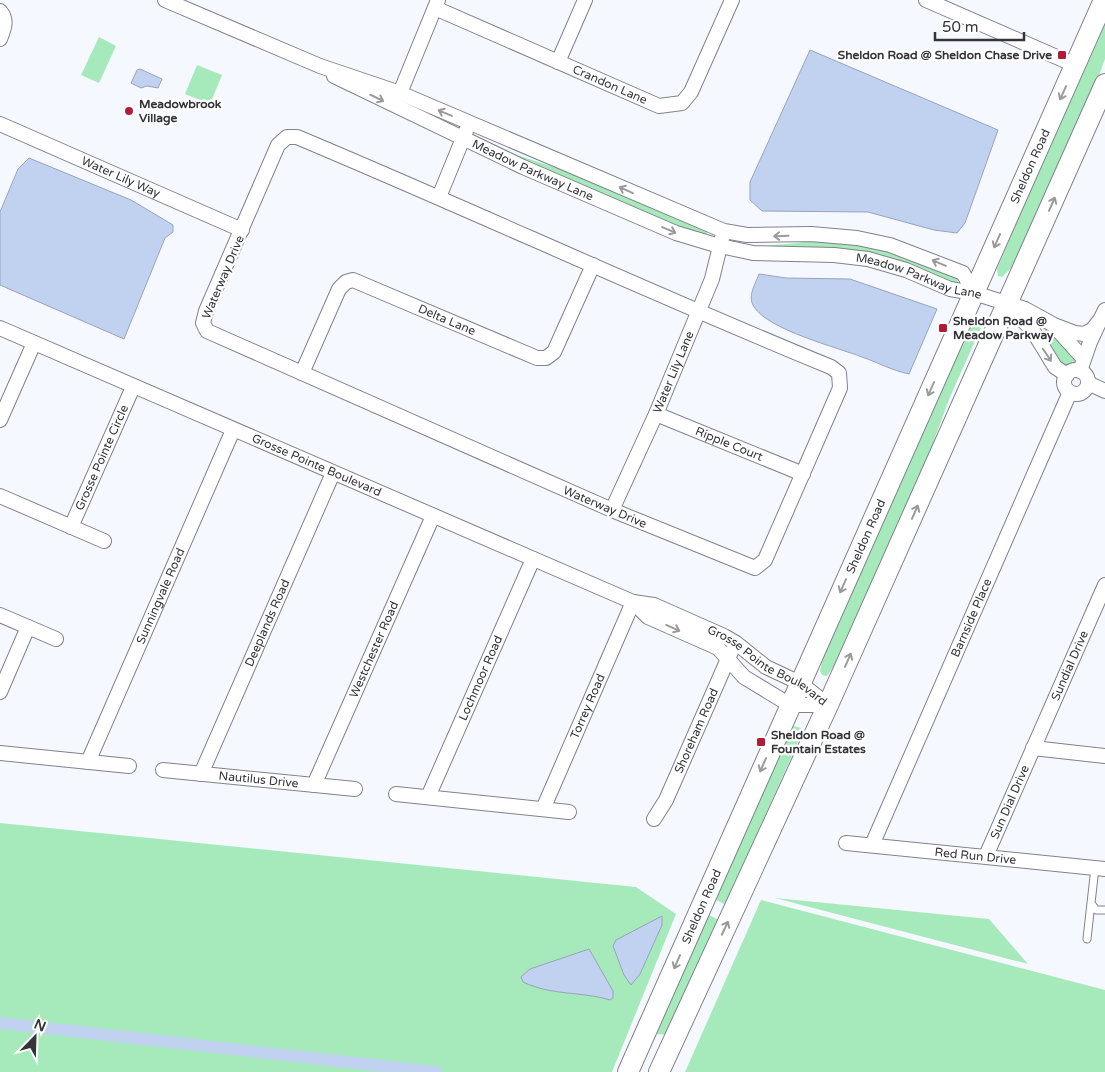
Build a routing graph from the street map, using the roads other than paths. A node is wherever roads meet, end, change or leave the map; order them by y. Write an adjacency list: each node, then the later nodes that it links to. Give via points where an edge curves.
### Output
1 (165, 0): 11 (street, Meadow Parkway Lane)
2 (585, 0): 9 (street)
3 (732, 0): 9 (street, Crandon Lane, via 691,92 682,103 659,106)
4 (926, 0): 10 (street)
5 (1104, 0): 10 (main road, Sheldon Road)
6 (436, 4): 9 (street, Crandon Lane); 13 (street)
7 (0, 11): 8 (street, via 5,27)
8 (0, 39)
9 (558, 62)
10 (1075, 65): 22 (main road, Sheldon Road, one-way to 22)
11 (320, 66): 13 (street, Meadow Parkway Lane); 16 (street, Meadow Parkway Lane, one-way to 16, via 339,80)
12 (1105, 84): 23 (main road, one-way to 12)
13 (400, 93): 15 (street, Meadow Parkway Lane, one-way to 13)
14 (0, 124): 18 (street, Water Lily Way)
15 (470, 124): 16 (street); 19 (street, Meadow Parkway Lane, one-way to 15)
16 (463, 138): 17 (street); 20 (street, Meadow Parkway Lane, one-way to 20, via 676,233)
17 (439, 197): 18 (street, Waterway Drive, via 297,136 287,137 278,145); 21 (street, Waterway Drive)
18 (242, 230): 30 (street, Waterway Drive, via 206,311 204,327 212,335)
19 (724, 231): 20 (street, Water Lily Lane); 22 (street, Meadow Parkway Lane, one-way to 19, via 963,273 890,245 857,238 747,235)
20 (720, 246): 22 (street, Meadow Parkway Lane, via 753,253 868,259 906,270 950,290); 24 (street, Water Lily Lane, via 712,279)
21 (594, 265): 24 (street, Waterway Drive); 30 (street, Delta Lane, via 554,352 546,358 537,358 353,280 339,288)
22 (974, 293): 23 (street); 55 (main road, Sheldon Road, one-way to 55)
23 (1007, 305): 26 (street, via 1025,309); 31 (street, one-way to 31, via 1023,318 1055,367); 59 (main road, one-way to 23)
24 (698, 313): 36 (street, Water Lily Lane); 40 (street, Waterway Drive, via 839,373 840,388)
25 (1103, 315): 26 (street, via 1092,330 1084,334); 29 (street)
26 (1054, 325): 29 (street)
27 (0, 328): 28 (street, Grosse Pointe Boulevard)
28 (34, 344): 33 (street, Grosse Pointe Boulevard); 37 (street)
29 (1082, 364): 31 (street); 32 (street)
30 (302, 373): 42 (street, Waterway Drive)
31 (1067, 375): 35 (street, via 1065,382)
32 (1088, 383): 34 (street); 35 (street, via 1082,392)
33 (133, 387): 38 (street, Grosse Pointe Boulevard); 44 (street, Grosse Pointe Circle)
34 (1105, 391)
35 (1070, 392): 75 (street, Barnside Place)
36 (656, 414): 40 (street, Ripple Court); 42 (street, Water Lily Lane)
37 (0, 420)
38 (233, 430): 39 (street, Grosse Pointe Boulevard); 63 (street, Sunningvale Road)
39 (332, 472): 43 (street, Grosse Pointe Boulevard); 66 (street, Deeplands Road)
40 (803, 474): 42 (street, Waterway Drive, via 765,560 755,568)
41 (0, 496): 44 (street)
42 (612, 510)
43 (433, 516): 46 (street, Grosse Pointe Boulevard); 67 (street, Westchester Road)
44 (71, 527): 45 (street)
45 (104, 541)
46 (533, 559): 48 (street, Grosse Pointe Boulevard); 70 (street, Lochmoor Road)
47 (1105, 585): 60 (street, Sundial Drive)
48 (633, 602): 52 (street, Grosse Pointe Boulevard, via 654,605); 53 (street, Grosse Pointe Boulevard, one-way to 53, via 648,617 718,648); 71 (street, Torrey Road)
49 (0, 615): 50 (street)
50 (28, 627): 51 (street); 57 (street)
51 (56, 639)
52 (736, 643): 53 (street, Shoreham Road); 54 (street, Grosse Pointe Boulevard)
53 (728, 658): 56 (street, Grosse Pointe Boulevard, via 744,677); 73 (street, Shoreham Road, via 666,800)
54 (771, 670): 55 (street, Grosse Pointe Boulevard); 56 (street)
55 (800, 683): 58 (main road, Sheldon Road); 59 (street, Grosse Pointe Boulevard)
56 (761, 689): 58 (street, Grosse Pointe Boulevard)
57 (0, 692)
58 (790, 705): 59 (street, Grosse Pointe Boulevard); 81 (main road, Sheldon Road, one-way to 81)
59 (828, 705): 82 (main road, one-way to 59)
60 (1033, 748): 62 (street); 76 (street, Sun Dial Drive)
61 (0, 754): 63 (street)
62 (1105, 756)
63 (88, 762): 64 (street)
64 (129, 766)
65 (164, 770): 66 (street, Nautilus Drive)
66 (201, 774): 67 (street, Nautilus Drive)
67 (314, 785): 68 (street, Nautilus Drive)
68 (355, 789)
69 (396, 794): 70 (street)
70 (428, 797): 71 (street)
71 (543, 809): 72 (street)
72 (569, 812)
73 (654, 819)
74 (846, 843): 75 (street, Red Run Drive)
75 (872, 845): 76 (street, Red Run Drive)
76 (986, 856): 77 (street, Red Run Drive)
77 (1100, 868): 78 (lane)
78 (1091, 903): 79 (lane, via 1096,910); 80 (lane)
79 (1105, 910)
80 (1086, 939)
81 (628, 1072)
82 (659, 1072)

